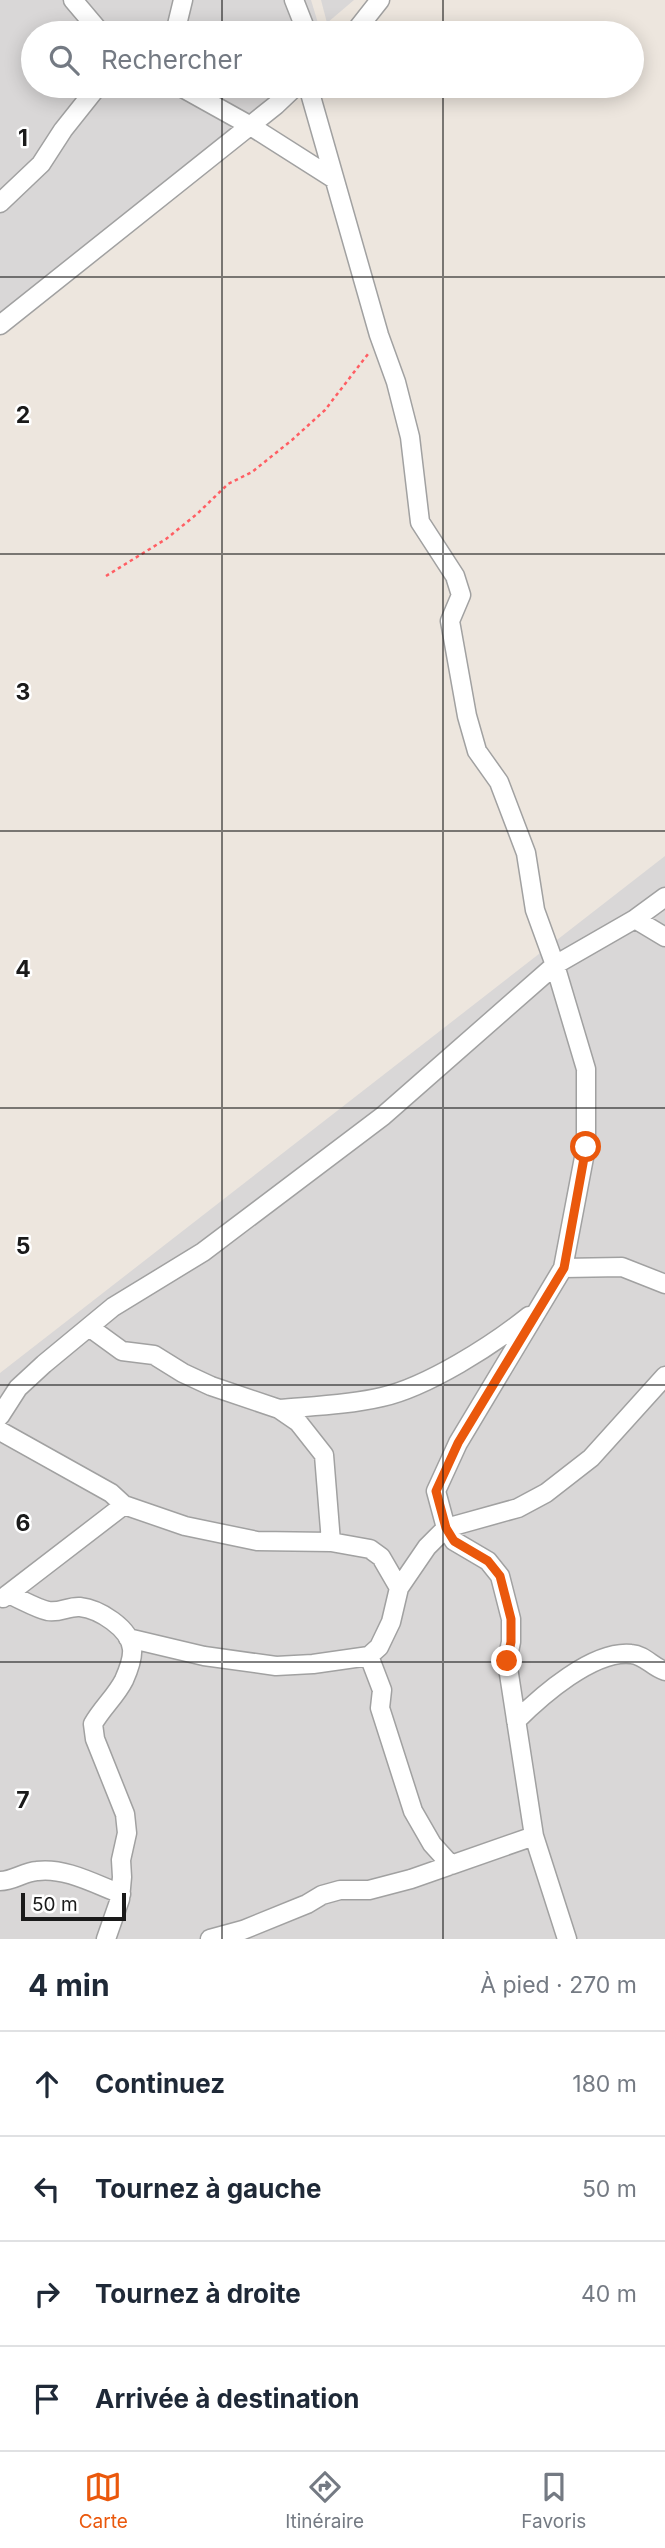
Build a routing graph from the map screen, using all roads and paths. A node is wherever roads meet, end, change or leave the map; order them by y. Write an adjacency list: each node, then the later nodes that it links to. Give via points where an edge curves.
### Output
1 (74, 0): 5 (street)
2 (182, 0): 6 (street)
3 (294, 0): 7 (street)
4 (380, 0): 8 (street)
5 (92, 21)
6 (177, 21)
7 (302, 21)
8 (363, 21)
9 (88, 98): 15 (street, via 41,164)
10 (201, 98): 13 (street)
11 (282, 98): 13 (street)
12 (312, 98): 14 (street)
13 (249, 125): 14 (street); 16 (street)
14 (334, 179): 17 (street)
15 (0, 203)
16 (0, 325)
17 (379, 335): 18 (path, via 325,410 292,440 252,472 228,484 166,539); 22 (street, via 410,437 419,522 456,576 461,595 450,621 467,716 477,751 499,782 526,853 535,910)
18 (106, 576)
19 (665, 897): 20 (street)
20 (635, 919): 21 (street); 22 (street)
21 (665, 937)
22 (555, 965): 23 (street, via 586,1069 586,1147); 26 (street, via 383,1116 203,1252 113,1307)
23 (564, 1268): 24 (street, via 621,1267); 25 (street)
24 (665, 1284)
25 (540, 1306): 28 (street, via 507,1334 466,1359 384,1397); 32 (street, via 458,1443 436,1491)
26 (89, 1327): 28 (street, via 122,1351 154,1354 211,1386); 29 (street, via 18,1388)
27 (664, 1381): 32 (street, via 591,1458 546,1493 518,1507)
28 (279, 1409): 33 (street, via 298,1422 324,1455)
29 (0, 1416)
30 (0, 1431): 31 (street, via 111,1493)
31 (124, 1505): 33 (street, via 185,1526 257,1541); 35 (street)
32 (446, 1528): 34 (street); 39 (street, via 454,1541 488,1561 500,1576 511,1619 507,1661)
33 (331, 1542): 34 (street, via 370,1549 381,1557)
34 (399, 1588): 37 (street, via 391,1622 379,1647)
35 (4, 1597): 36 (street, via 48,1611 75,1606 97,1611)
36 (128, 1638): 37 (street, via 204,1656 276,1665); 43 (street, via 132,1659 124,1681 93,1724 125,1814)
37 (369, 1656): 41 (street, via 382,1690 380,1708 413,1811)
38 (665, 1671): 39 (street, via 644,1657 605,1658 558,1683)
39 (516, 1721): 40 (street)
40 (534, 1836): 41 (street); 46 (street)
41 (451, 1866): 45 (street, via 369,1890 322,1895 243,1930)
42 (0, 1881): 43 (street, via 48,1870)
43 (121, 1894): 44 (street)
44 (106, 1939)
45 (210, 1939)
46 (568, 1939)

